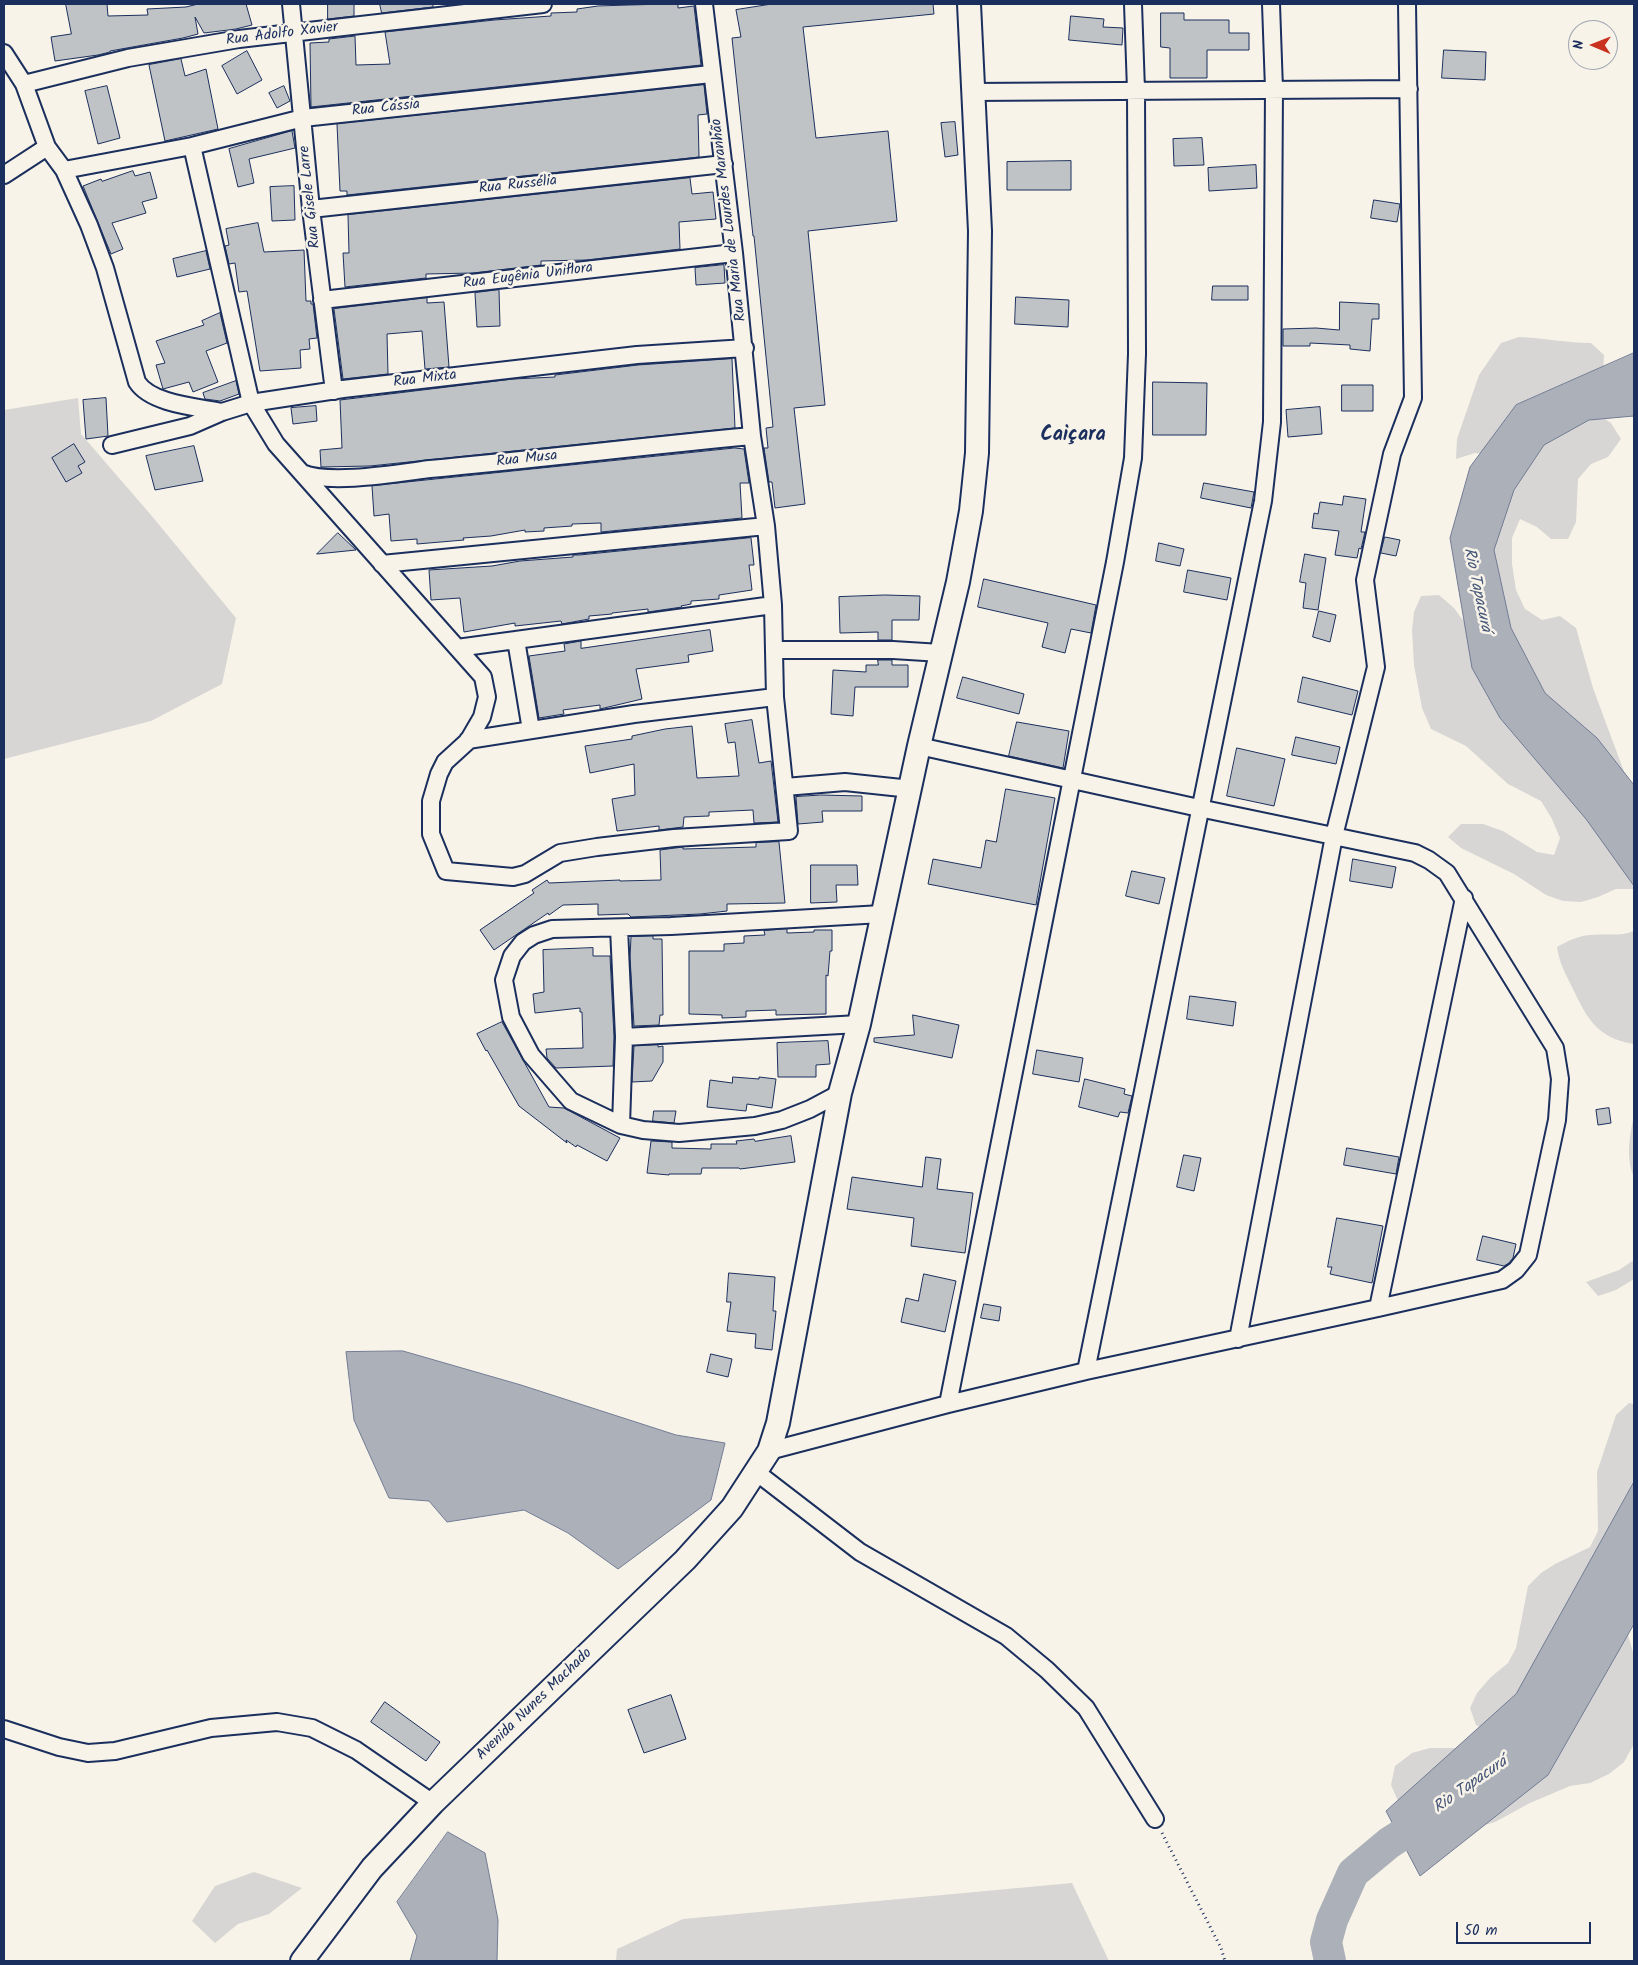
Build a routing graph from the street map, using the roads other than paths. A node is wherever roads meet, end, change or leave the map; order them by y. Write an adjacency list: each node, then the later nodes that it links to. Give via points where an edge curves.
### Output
1 (291, 4): 8 (street, Rua Gisele Larre)
2 (543, 4): 8 (street, Rua Adolfo Xavier)
3 (704, 4): 10 (street, Rua Maria de Lourdes Maranhão)
4 (969, 4): 15 (main road, Avenida Nunes Machado)
5 (1133, 4): 14 (street)
6 (1271, 4): 12 (street)
7 (1407, 4): 13 (street)
8 (293, 32): 11 (street, Rua Adolfo Xavier, via 128,58); 16 (street, Rua Gisele Larre)
9 (4, 53): 11 (street)
10 (711, 74): 16 (street, Rua Cássia); 19 (street, Rua Maria de Lourdes Maranhão)
11 (24, 84): 17 (street)
12 (1274, 89): 13 (street); 14 (street); 46 (street, via 1272,422 1263,501)
13 (1409, 89): 47 (street, via 1413,398 1392,454 1365,580 1376,667)
14 (1136, 90): 15 (street); 43 (street, via 1137,354 1133,458)
15 (973, 92): 38 (main road, Avenida Nunes Machado, via 980,231 977,453 971,511)
16 (303, 118): 18 (street, Rua Cássia); 22 (street, Rua Gisele Larre)
17 (47, 146): 20 (street); 21 (street)
18 (192, 146): 20 (street, Rua Cássia); 27 (street)
19 (724, 164): 22 (street, Rua Russélia); 23 (street, Rua Maria de Lourdes Maranhão)
20 (64, 170): 28 (street, via 105,268 141,389 161,399)
21 (4, 175)
22 (311, 209): 24 (street, Rua Gisele Larre)
23 (734, 253): 24 (street, Rua Eugênia Uniflora); 25 (street, Rua Maria de Lourdes Maranhão)
24 (322, 300): 26 (street, Rua Gisele Larre)
25 (745, 348): 26 (street, Rua Mixta, via 637,355); 29 (street, Rua Maria de Lourdes Maranhão)
26 (334, 391): 27 (street, Rua Mixta)
27 (251, 403): 28 (street, Rua Mixta); 31 (street, via 276,444)
28 (222, 412): 30 (street, Rua Mixta, via 190,426)
29 (752, 436): 31 (street, Rua Musa, via 347,478 312,478); 32 (street, Rua Maria de Lourdes Maranhão)
30 (112, 445)
31 (302, 473): 33 (street)
32 (766, 526): 33 (street); 34 (street, Rua Maria de Lourdes Maranhão)
33 (382, 564): 36 (street)
34 (772, 605): 35 (street); 37 (street, Rua Maria de Lourdes Maranhão)
35 (516, 640): 36 (street); 40 (street)
36 (457, 648): 41 (street, via 483,677 487,697 482,717)
37 (775, 650): 38 (street); 39 (street, Rua Maria de Lourdes Maranhão)
38 (941, 653): 42 (main road, Avenida Nunes Machado)
39 (775, 697): 40 (street); 44 (street, Rua Maria de Lourdes Maranhão)
40 (531, 730): 41 (street)
41 (468, 740): 44 (street, Rua Maria de Lourdes Maranhão, via 445,762 431,801 431,834 446,872 513,877 525,874 560,854 597,847 674,838 789,831)
42 (919, 746): 43 (street); 45 (main road, Avenida Nunes Machado)
43 (1072, 779): 46 (street); 58 (street)
44 (785, 787): 45 (street, via 845,782)
45 (910, 789): 49 (main road, Avenida Nunes Machado)
46 (1199, 808): 47 (street); 57 (street)
47 (1334, 836): 48 (street, via 1422,856 1447,873); 56 (street)
48 (1464, 898): 55 (street); 55 (street, via 1555,1048 1560,1078 1556,1120 1528,1256 1502,1280)
49 (882, 914): 50 (street); 51 (main road, Avenida Nunes Machado)
50 (619, 928): 52 (street); 54 (street, via 552,929 534,935 523,942 512,956 504,980 511,1017 530,1055 571,1101)
51 (859, 1024): 52 (street); 53 (main road, Avenida Nunes Machado)
52 (624, 1036): 54 (street)
53 (840, 1094): 54 (street, via 782,1120 755,1126 679,1133); 59 (main road, Avenida Nunes Machado)
54 (621, 1125)
55 (1378, 1308): 56 (street)
56 (1238, 1339): 57 (street)
57 (1086, 1370): 58 (street)
58 (948, 1404): 59 (street)
59 (770, 1451): 60 (main road, Avenida Nunes Machado)
60 (756, 1472): 62 (main road, Avenida Nunes Machado, via 732,1508 685,1560); 63 (street, via 860,1552 1006,1636 1046,1670 1086,1708)
61 (4, 1729): 62 (street, via 88,1753 114,1751 211,1728 277,1722 312,1728 356,1750)
62 (433, 1803): 64 (main road, Avenida Nunes Machado, via 372,1868)
63 (1155, 1819)
64 (302, 1961)

